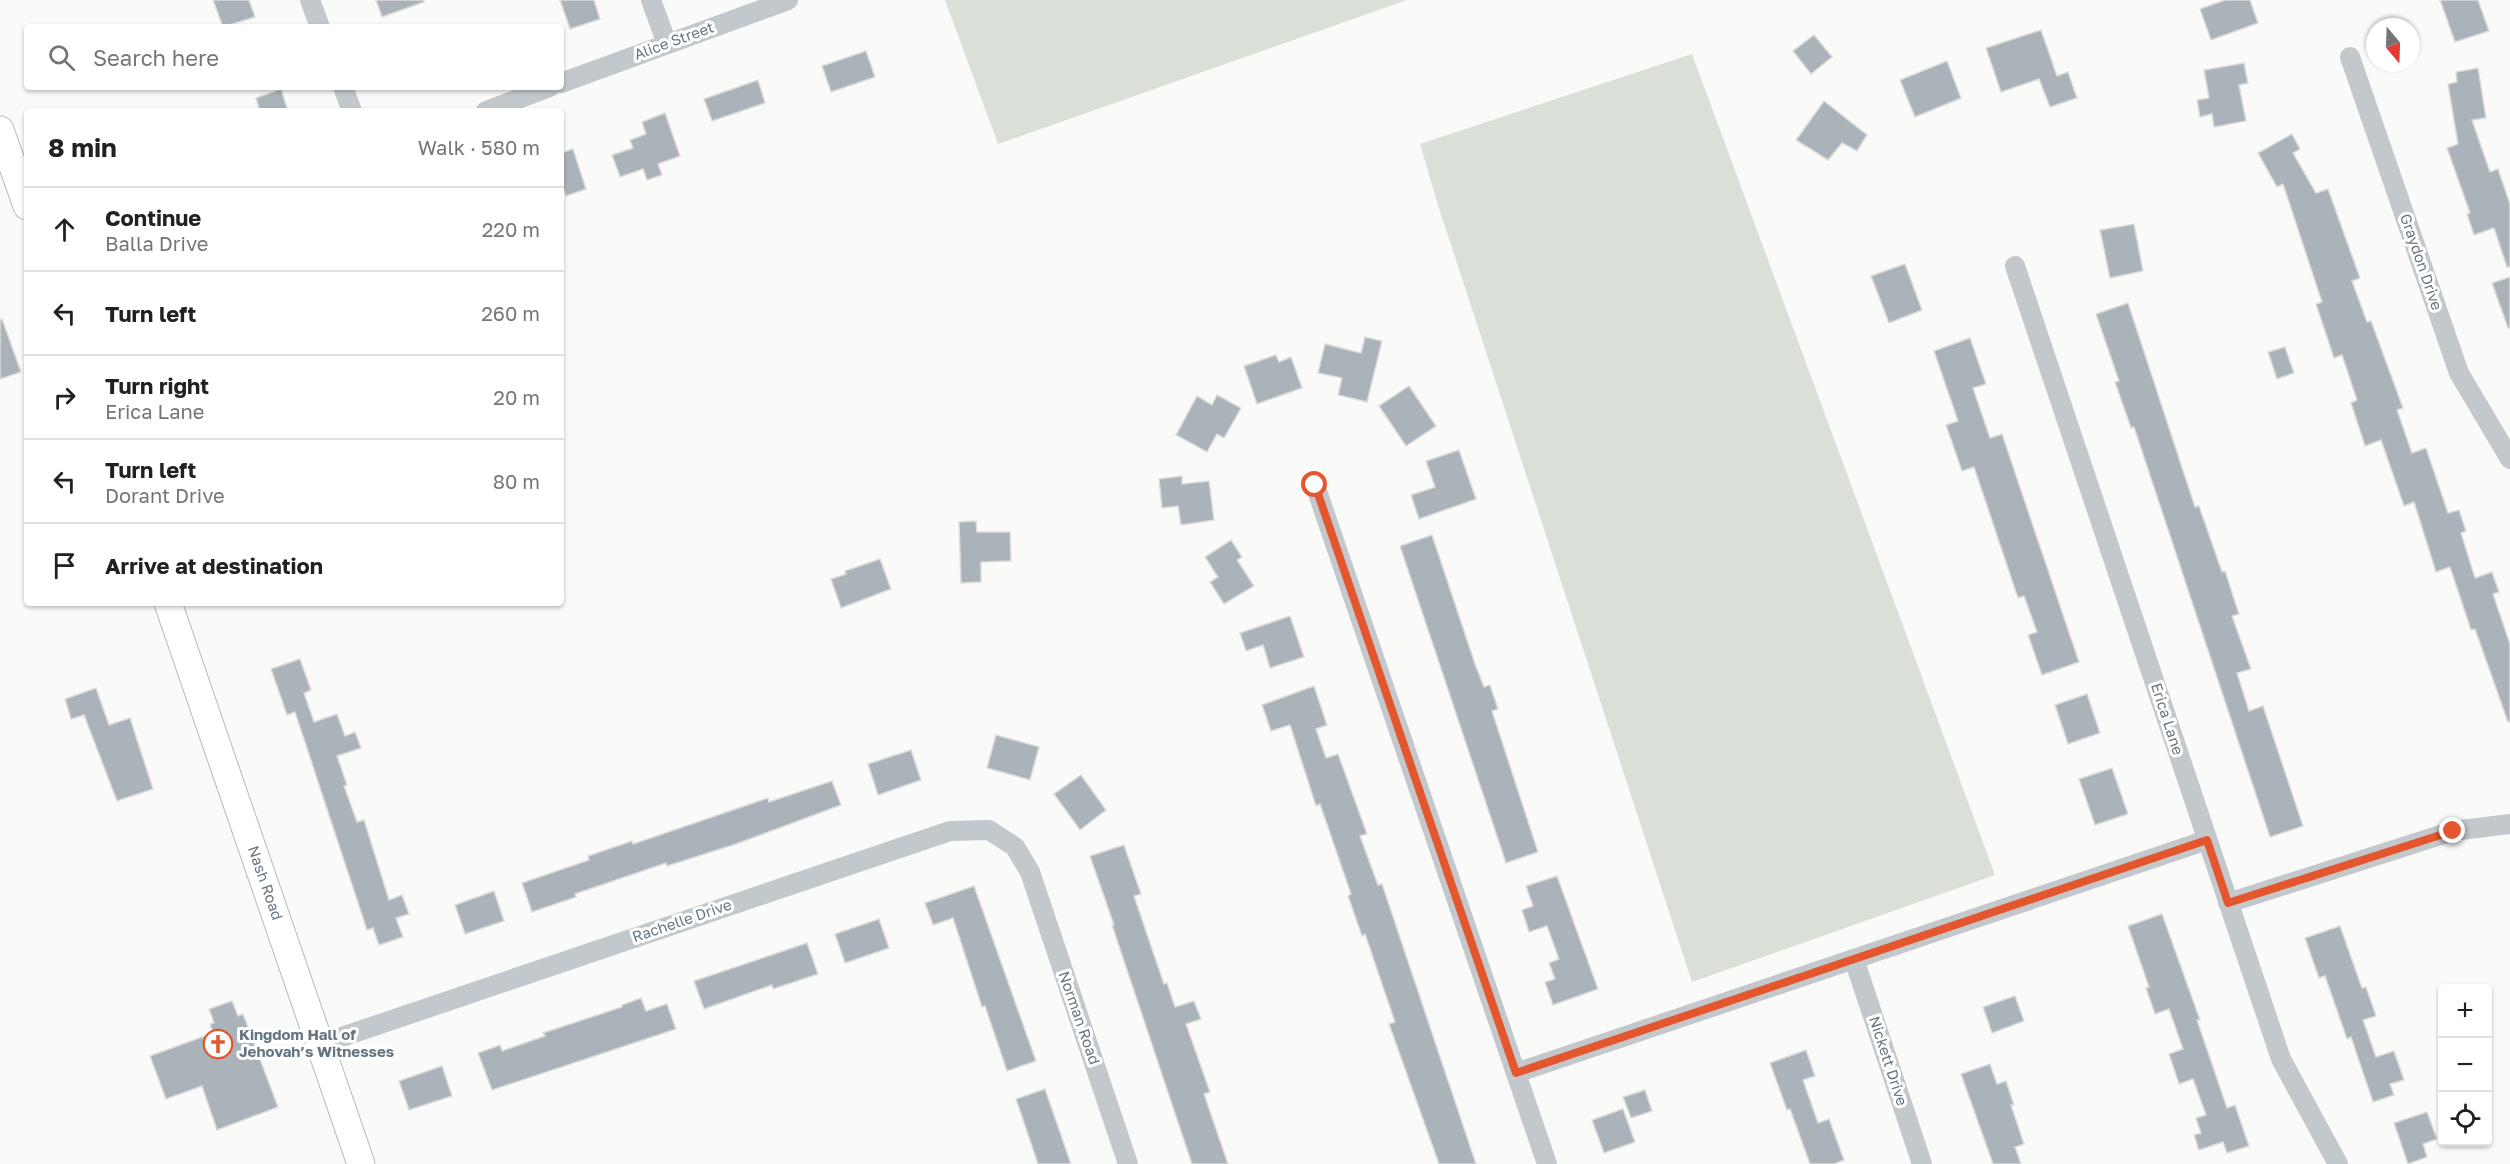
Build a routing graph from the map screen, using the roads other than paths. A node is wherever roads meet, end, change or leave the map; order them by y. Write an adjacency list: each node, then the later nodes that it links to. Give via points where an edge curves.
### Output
1 (310, 0): 4 (street)
2 (651, 0): 5 (street)
3 (788, 0): 5 (street, Alice Street)
4 (319, 24)
5 (667, 44): 7 (street, Alice Street)
6 (2350, 57): 15 (street, Graydon Drive, via 2459,373)
7 (564, 82)
8 (344, 90): 10 (street)
9 (542, 90): 11 (street)
10 (351, 108)
11 (494, 108)
12 (2, 143): 13 (main road)
13 (24, 198)
14 (2015, 266): 19 (street, Erica Lane)
15 (2510, 459)
16 (1315, 485): 24 (street)
17 (169, 606): 23 (main road, Nash Road)
18 (2510, 824): 21 (street, via 2453,831)
19 (2207, 840): 21 (street, Erica Lane); 22 (street)
20 (1030, 872): 23 (street, Rachelle Drive, via 1015,847 988,830 950,831); 26 (street, Norman Road)
21 (2228, 903): 29 (street, Erica Lane, via 2281,1059)
22 (1854, 959): 24 (street); 28 (street, Nickett Drive)
23 (321, 1044): 25 (main road, Nash Road)
24 (1516, 1073): 27 (street)
25 (361, 1164)
26 (1128, 1164)
27 (1547, 1164)
28 (1922, 1164)
29 (2338, 1164)

